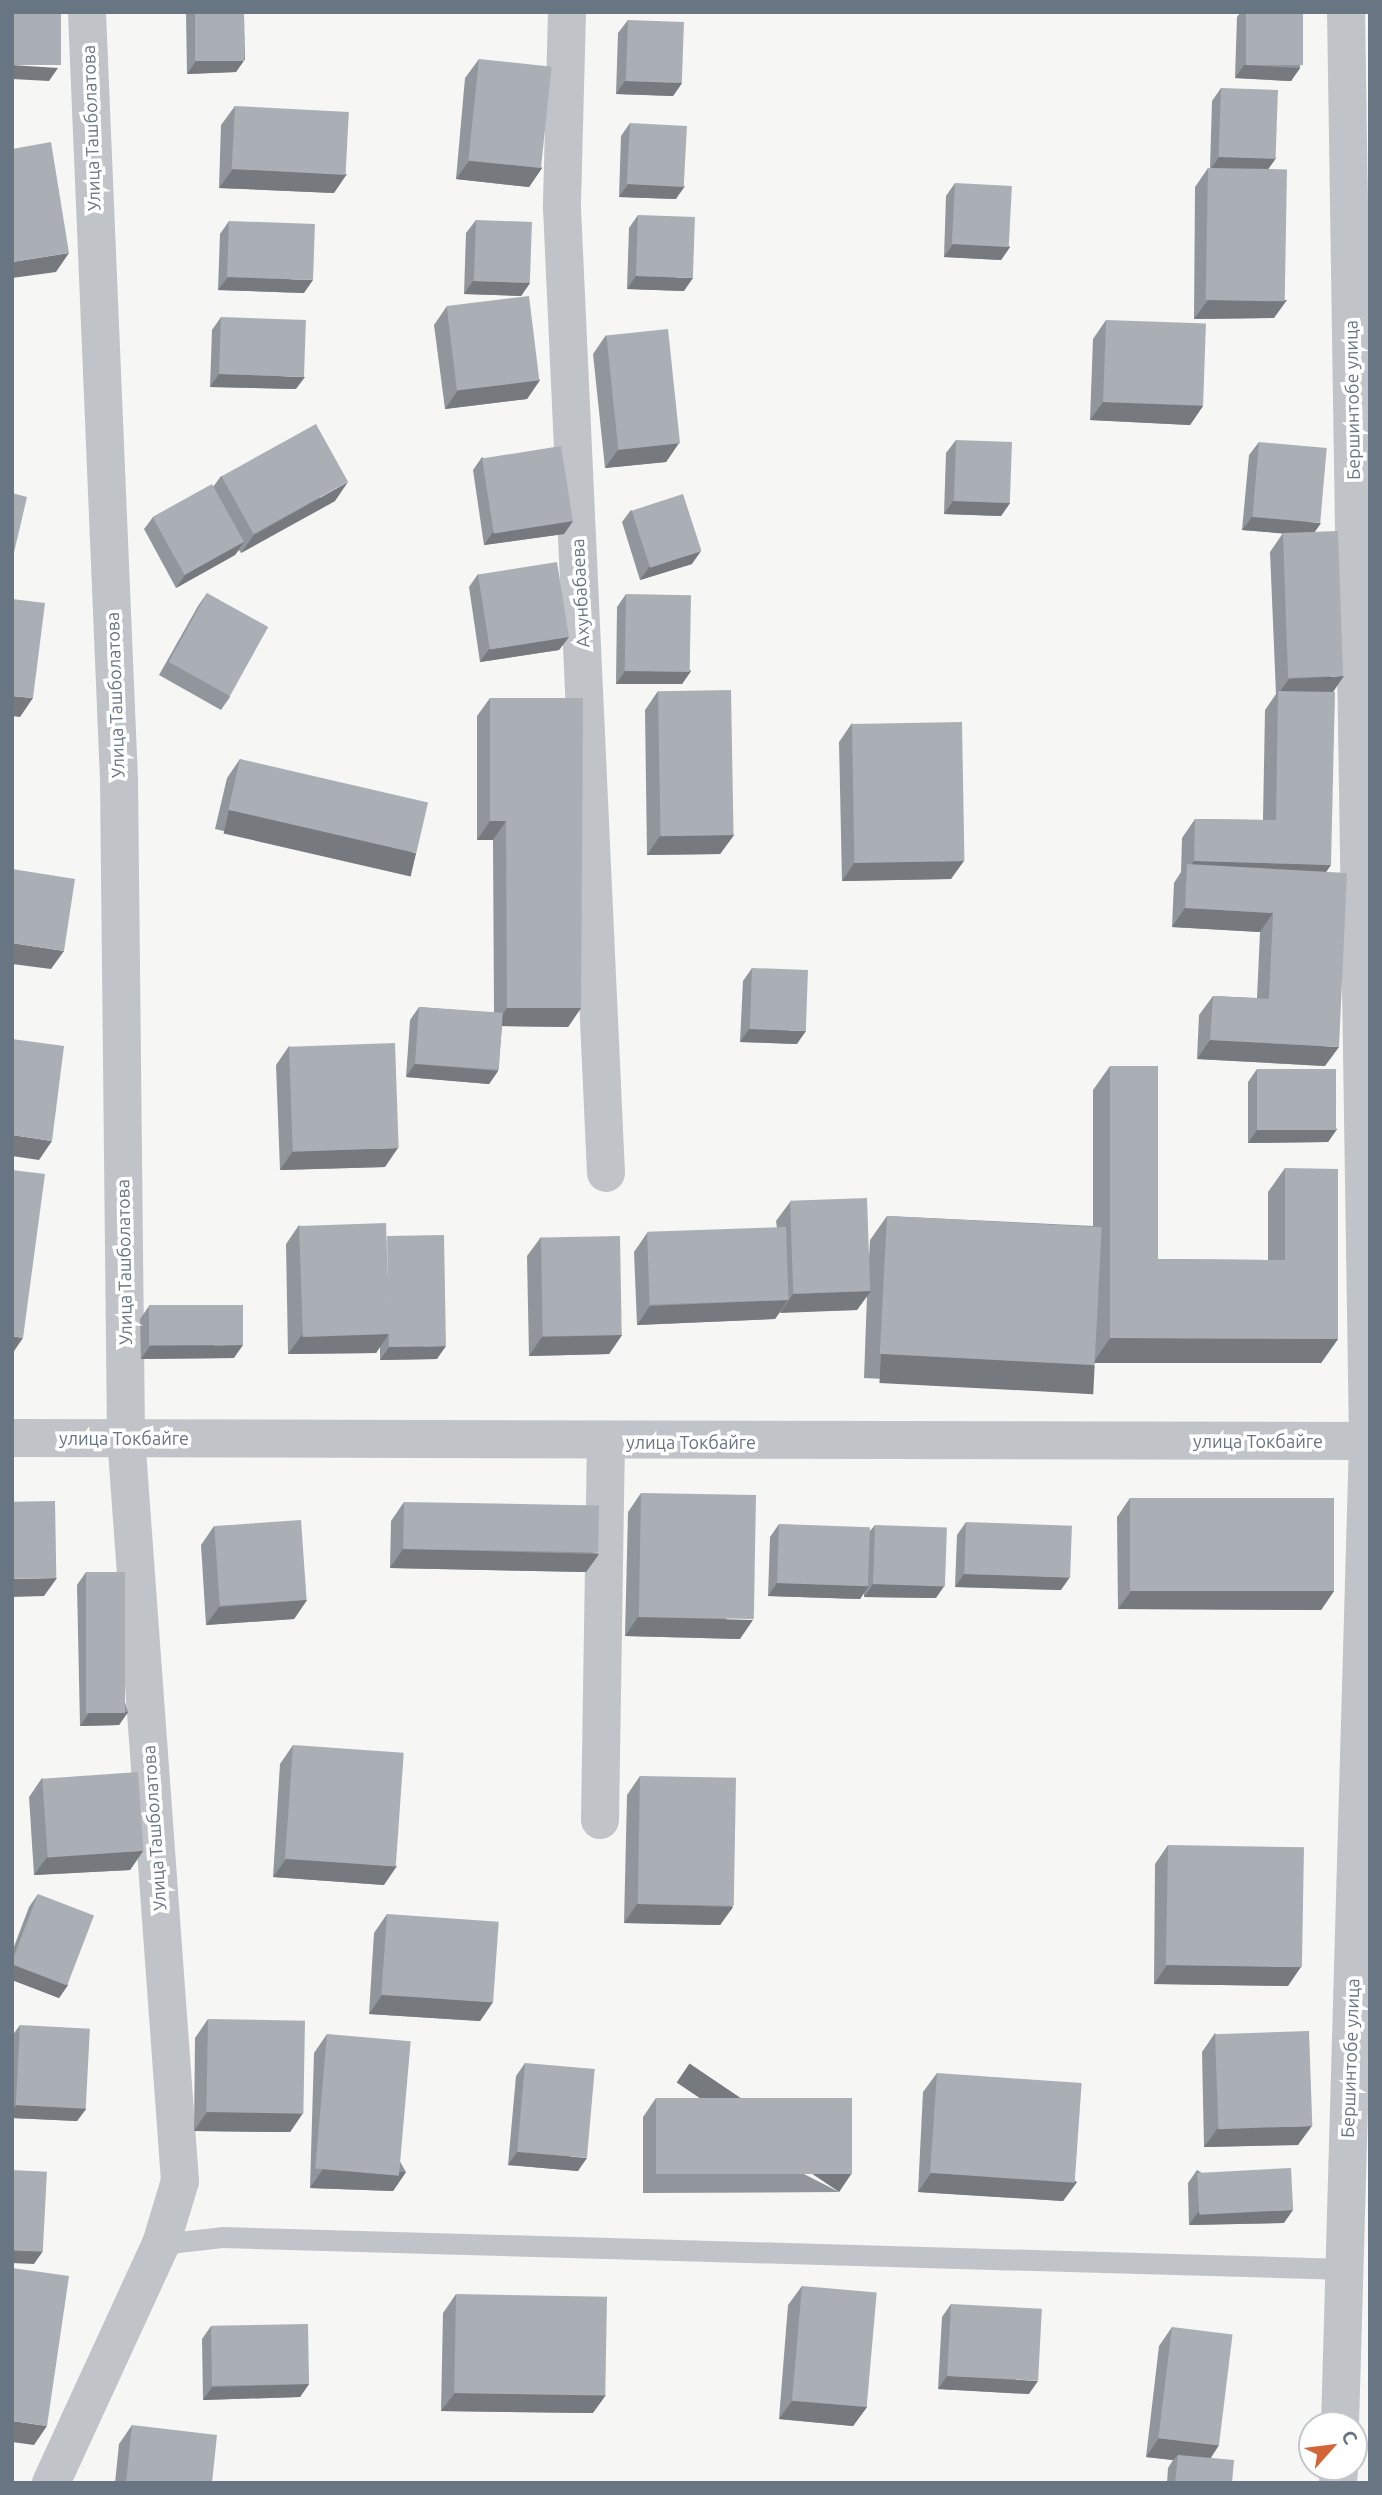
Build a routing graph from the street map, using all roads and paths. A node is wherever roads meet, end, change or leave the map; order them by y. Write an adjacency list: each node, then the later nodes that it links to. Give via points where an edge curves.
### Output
1 (86, 12): 5 (street, Улица Ташболатова, via 119,780)
2 (567, 12): 4 (street, Ахунбабаева, via 562,208)
3 (1346, 12): 7 (street, Бершинтобе улица)
4 (606, 1173)
5 (126, 1437): 6 (street, улица Токбайге); 8 (street, улица Токбайге); 10 (street, Улица Ташболатова, via 180,2181)
6 (12, 1438)
7 (1369, 1441): 8 (street, улица Токбайге); 11 (street, Бершинтобе улица)
8 (606, 1442): 9 (street)
9 (600, 1820)
10 (161, 2244): 11 (lane, via 222,2237); 13 (street, Улица Ташболатова)
11 (1344, 2269): 12 (street, Бершинтобе улица)
12 (1340, 2411)
13 (51, 2483)

